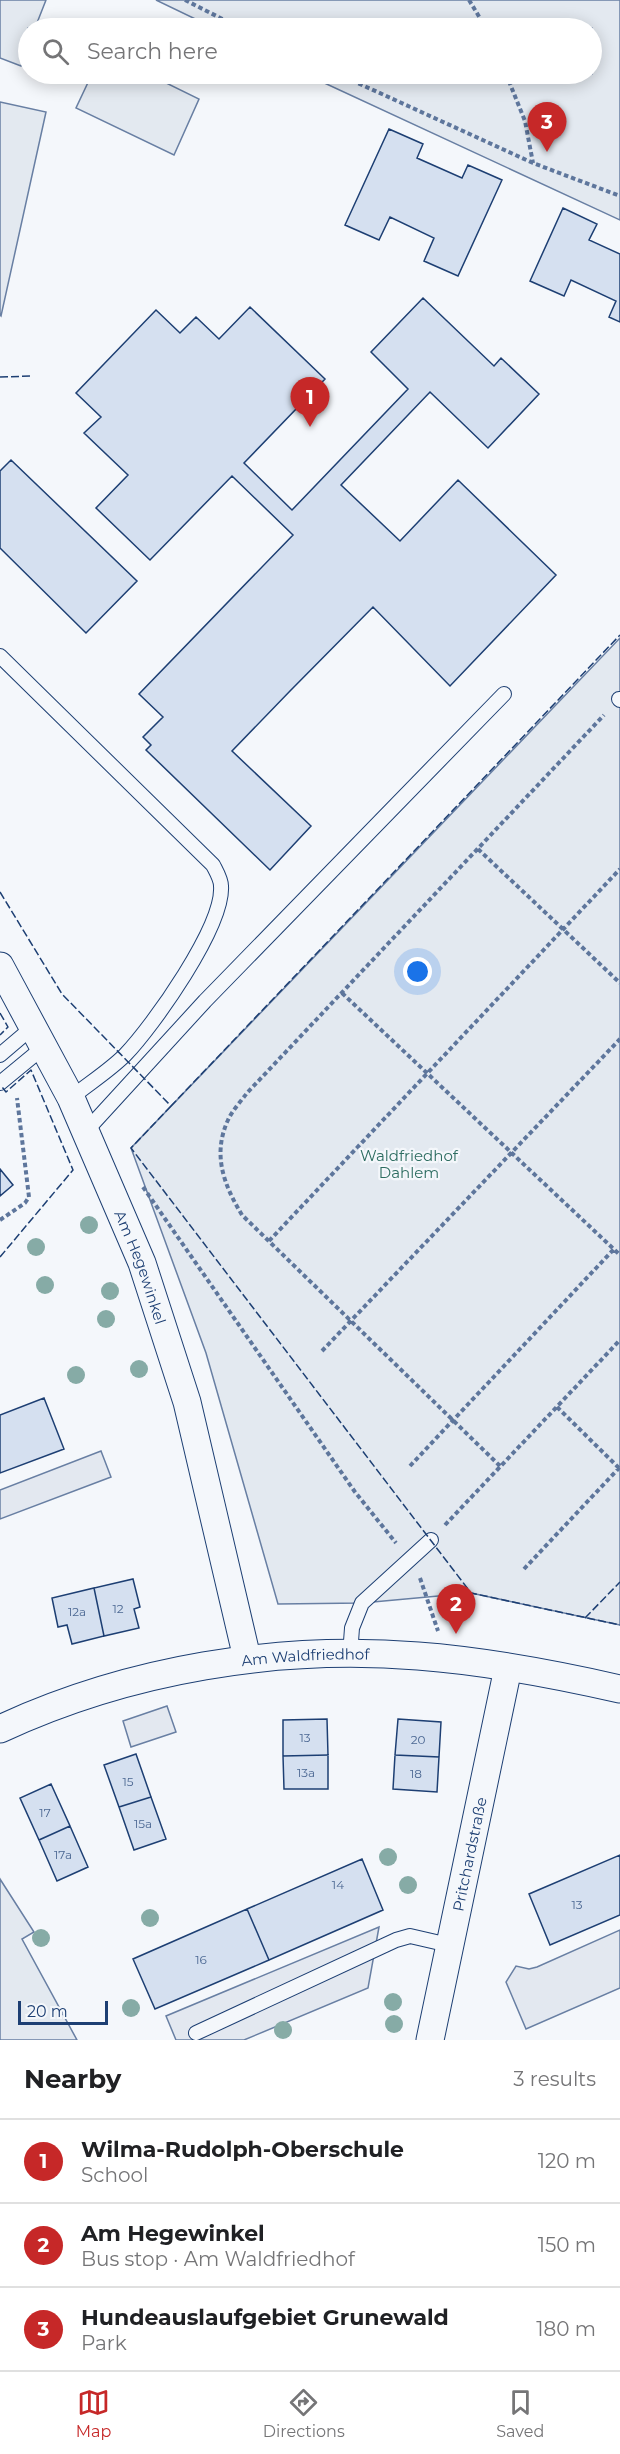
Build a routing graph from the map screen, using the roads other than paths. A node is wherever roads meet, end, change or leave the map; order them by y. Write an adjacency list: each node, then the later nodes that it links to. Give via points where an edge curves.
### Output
1 (0, 656): 7 (lane, via 213,865 222,885 218,907 205,937 153,1023 124,1057)
2 (504, 694): 8 (lane, via 205,1001)
3 (0, 966): 4 (street, Am Hegewinkel)
4 (40, 1036): 5 (lane); 6 (lane); 7 (street, Am Hegewinkel)
5 (0, 1055)
6 (0, 1083)
7 (71, 1098): 8 (street, Am Hegewinkel)
8 (86, 1131): 11 (street, Am Hegewinkel, via 142,1263 187,1402)
9 (431, 1539): 10 (lane, via 362,1603 352,1628)
10 (350, 1655): 11 (street, Am Waldfriedhof); 12 (street, Am Waldfriedhof, via 418,1656)
11 (247, 1658): 14 (street, Am Waldfriedhof, via 136,1681 71,1700)
12 (508, 1668): 13 (street, Am Waldfriedhof); 15 (street, Pritchardstraße)
13 (620, 1689)
14 (0, 1728)
15 (449, 1945): 16 (lane, via 410,1936 396,1940); 17 (street, Pritchardstraße)
16 (196, 2033)
17 (430, 2040)

